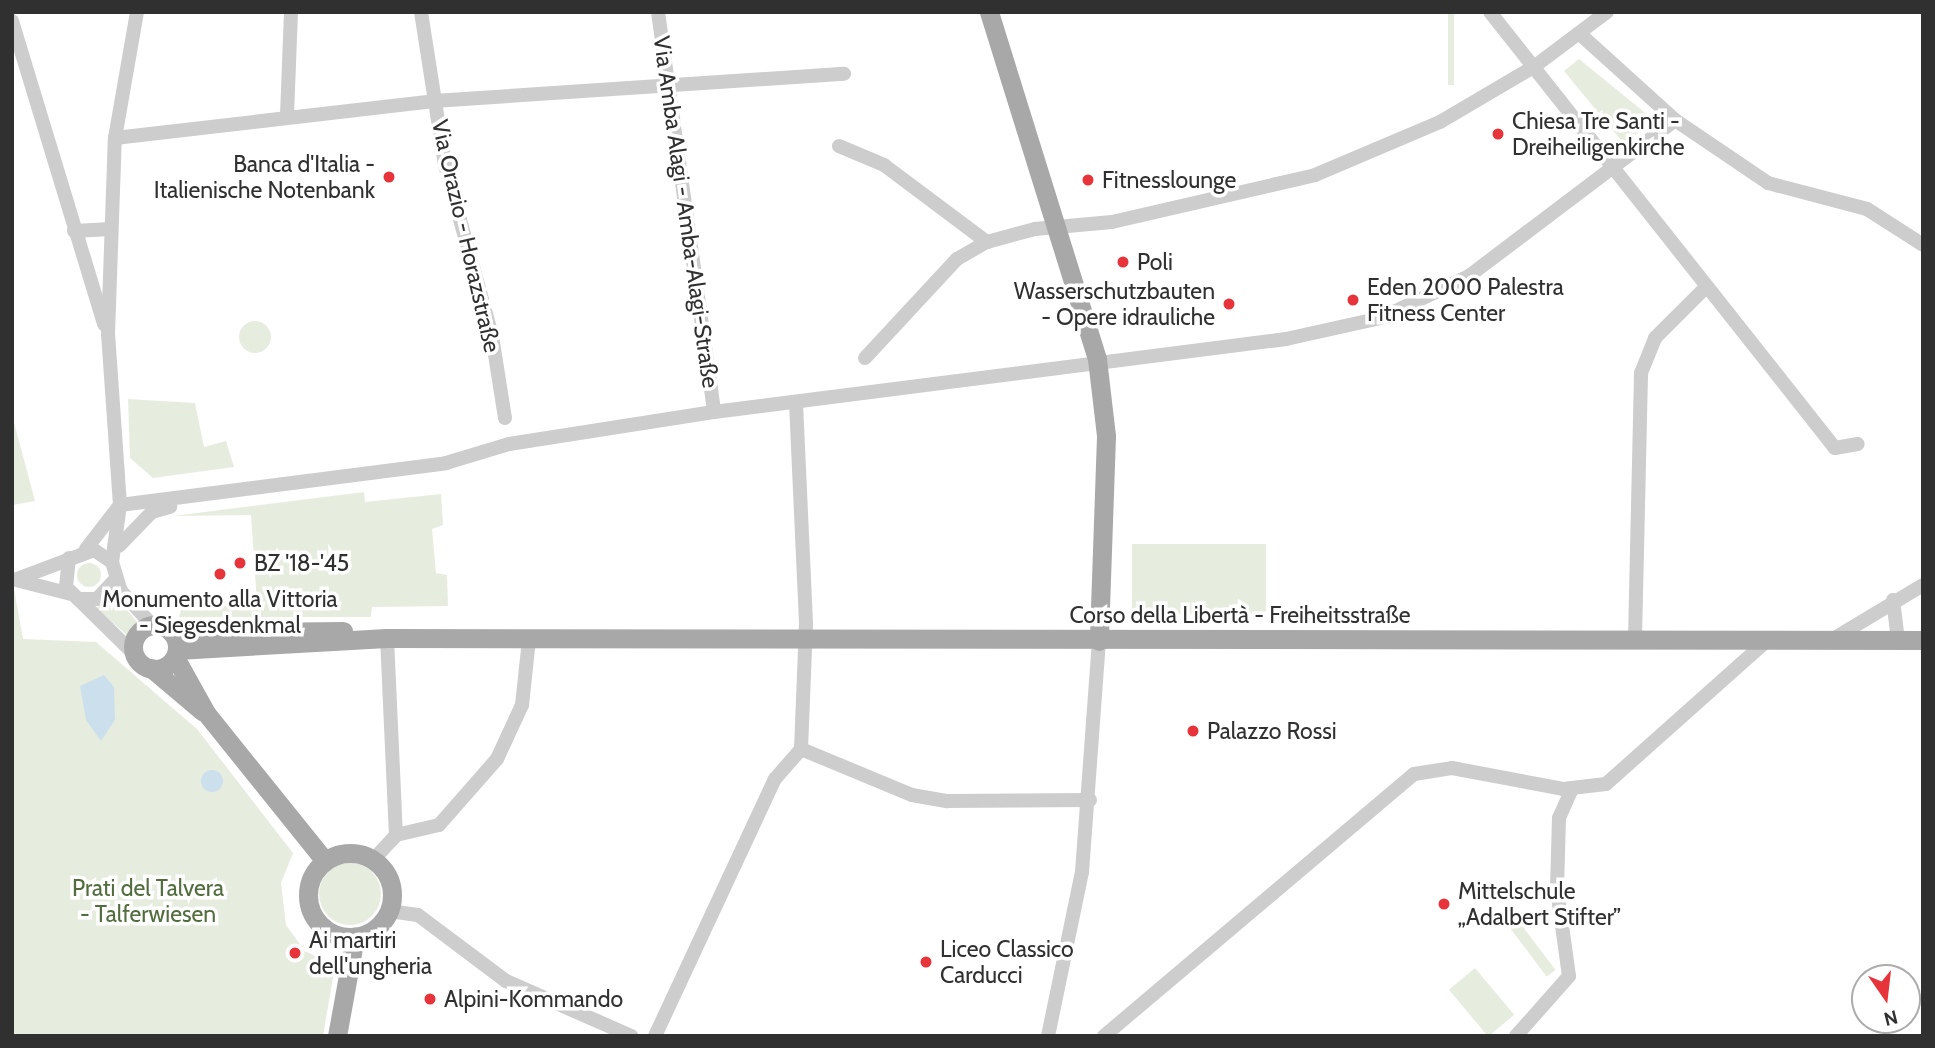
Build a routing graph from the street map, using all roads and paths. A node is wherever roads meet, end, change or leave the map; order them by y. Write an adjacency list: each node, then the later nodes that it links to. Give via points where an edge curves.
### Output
1 (137, 12): 16 (street)
2 (290, 12): 14 (street)
3 (421, 12): 13 (street, Via Orazio - Horazstraße)
4 (658, 12): 12 (street, Via Amba Alagi - Amba-Alagi-Straße)
5 (989, 12): 19 (main road)
6 (1490, 12): 10 (street)
7 (1607, 12): 9 (street)
8 (12, 21): 21 (street)
9 (1581, 35): 10 (street); 15 (street)
10 (1535, 66): 18 (street); 19 (street, via 1440,122 1315,175 1112,222)
11 (844, 74): 12 (street)
12 (668, 84): 13 (street); 29 (street, Via Amba Alagi - Amba-Alagi-Straße)
13 (434, 101): 14 (street); 30 (street, Via Orazio - Horazstraße, via 492,336)
14 (287, 116): 16 (street)
15 (1675, 120): 18 (street); 23 (street, via 1768,183 1867,209)
16 (115, 138): 20 (street)
17 (839, 146): 22 (street, via 884,166)
18 (1611, 172): 24 (street); 27 (street, via 1469,276 1381,318 1286,339)
19 (1055, 228): 22 (street); 27 (main road)
20 (111, 229): 21 (street); 25 (street)
21 (74, 231): 25 (street)
22 (987, 242): 26 (street, via 957,259)
23 (1923, 245)
24 (1706, 288): 31 (street, via 1835,448); 45 (street, via 1656,338 1641,373)
25 (108, 334): 33 (street)
26 (865, 358)
27 (1097, 359): 28 (street); 51 (main road, via 1106,436)
28 (796, 402): 29 (street); 48 (street)
29 (714, 412): 30 (street)
30 (509, 444): 32 (street, via 446,463)
31 (1858, 444)
32 (199, 499): 33 (street); 35 (street, via 152,512)
33 (120, 505): 34 (street); 35 (street)
34 (86, 549): 35 (street); 36 (street)
35 (114, 556): 38 (street)
36 (69, 558): 37 (street); 40 (street, via 63,576)
37 (14, 579): 40 (street)
38 (115, 580): 40 (street, via 97,600); 42 (street)
39 (1923, 585): 41 (street)
40 (75, 596): 53 (street)
41 (1893, 600): 47 (street); 49 (street)
42 (152, 625): 52 (main road); 53 (main road, via 139,633)
43 (387, 638): 44 (main road, Corso della Libertà - Freiheitsstraße); 52 (main road, Corso della Libertà - Freiheitsstraße, via 364,631); 59 (street)
44 (529, 639): 48 (main road, Corso della Libertà - Freiheitsstraße); 59 (street, via 522,705 496,759 464,802 439,825)
45 (1635, 639): 46 (main road, Corso della Libertà - Freiheitsstraße); 51 (main road, Corso della Libertà - Freiheitsstraße)
46 (1769, 639): 47 (main road, Corso della Libertà - Freiheitsstraße); 57 (street, via 1619,777)
47 (1833, 639): 49 (main road, Corso della Libertà - Freiheitsstraße)
48 (806, 640): 51 (main road, Corso della Libertà - Freiheitsstraße); 56 (street)
49 (1898, 640): 50 (main road, Corso della Libertà - Freiheitsstraße)
50 (1923, 640)
51 (1099, 641): 58 (street)
52 (175, 647): 54 (main road); 55 (main road)
53 (135, 655): 54 (main road)
54 (151, 668): 55 (main road)
55 (206, 713): 61 (main road)
56 (801, 749): 58 (street, via 912,794 947,801); 66 (street, via 775,779)
57 (1572, 789): 68 (street, via 1452,768 1414,774); 69 (street, via 1559,818 1558,878 1569,976)
58 (1090, 800): 67 (street, via 1082,872)
59 (396, 835): 60 (street)
60 (373, 860): 61 (main road, via 351,853); 62 (main road, via 391,884)
61 (325, 861): 63 (main road, via 312,878 310,909 329,931)
62 (389, 912): 63 (main road, via 378,926); 65 (street, via 418,915 506,981)
63 (355, 937): 64 (main road)
64 (337, 1036)
65 (631, 1036)
66 (655, 1036)
67 (1048, 1036)
68 (1104, 1036)
69 (1516, 1036)

